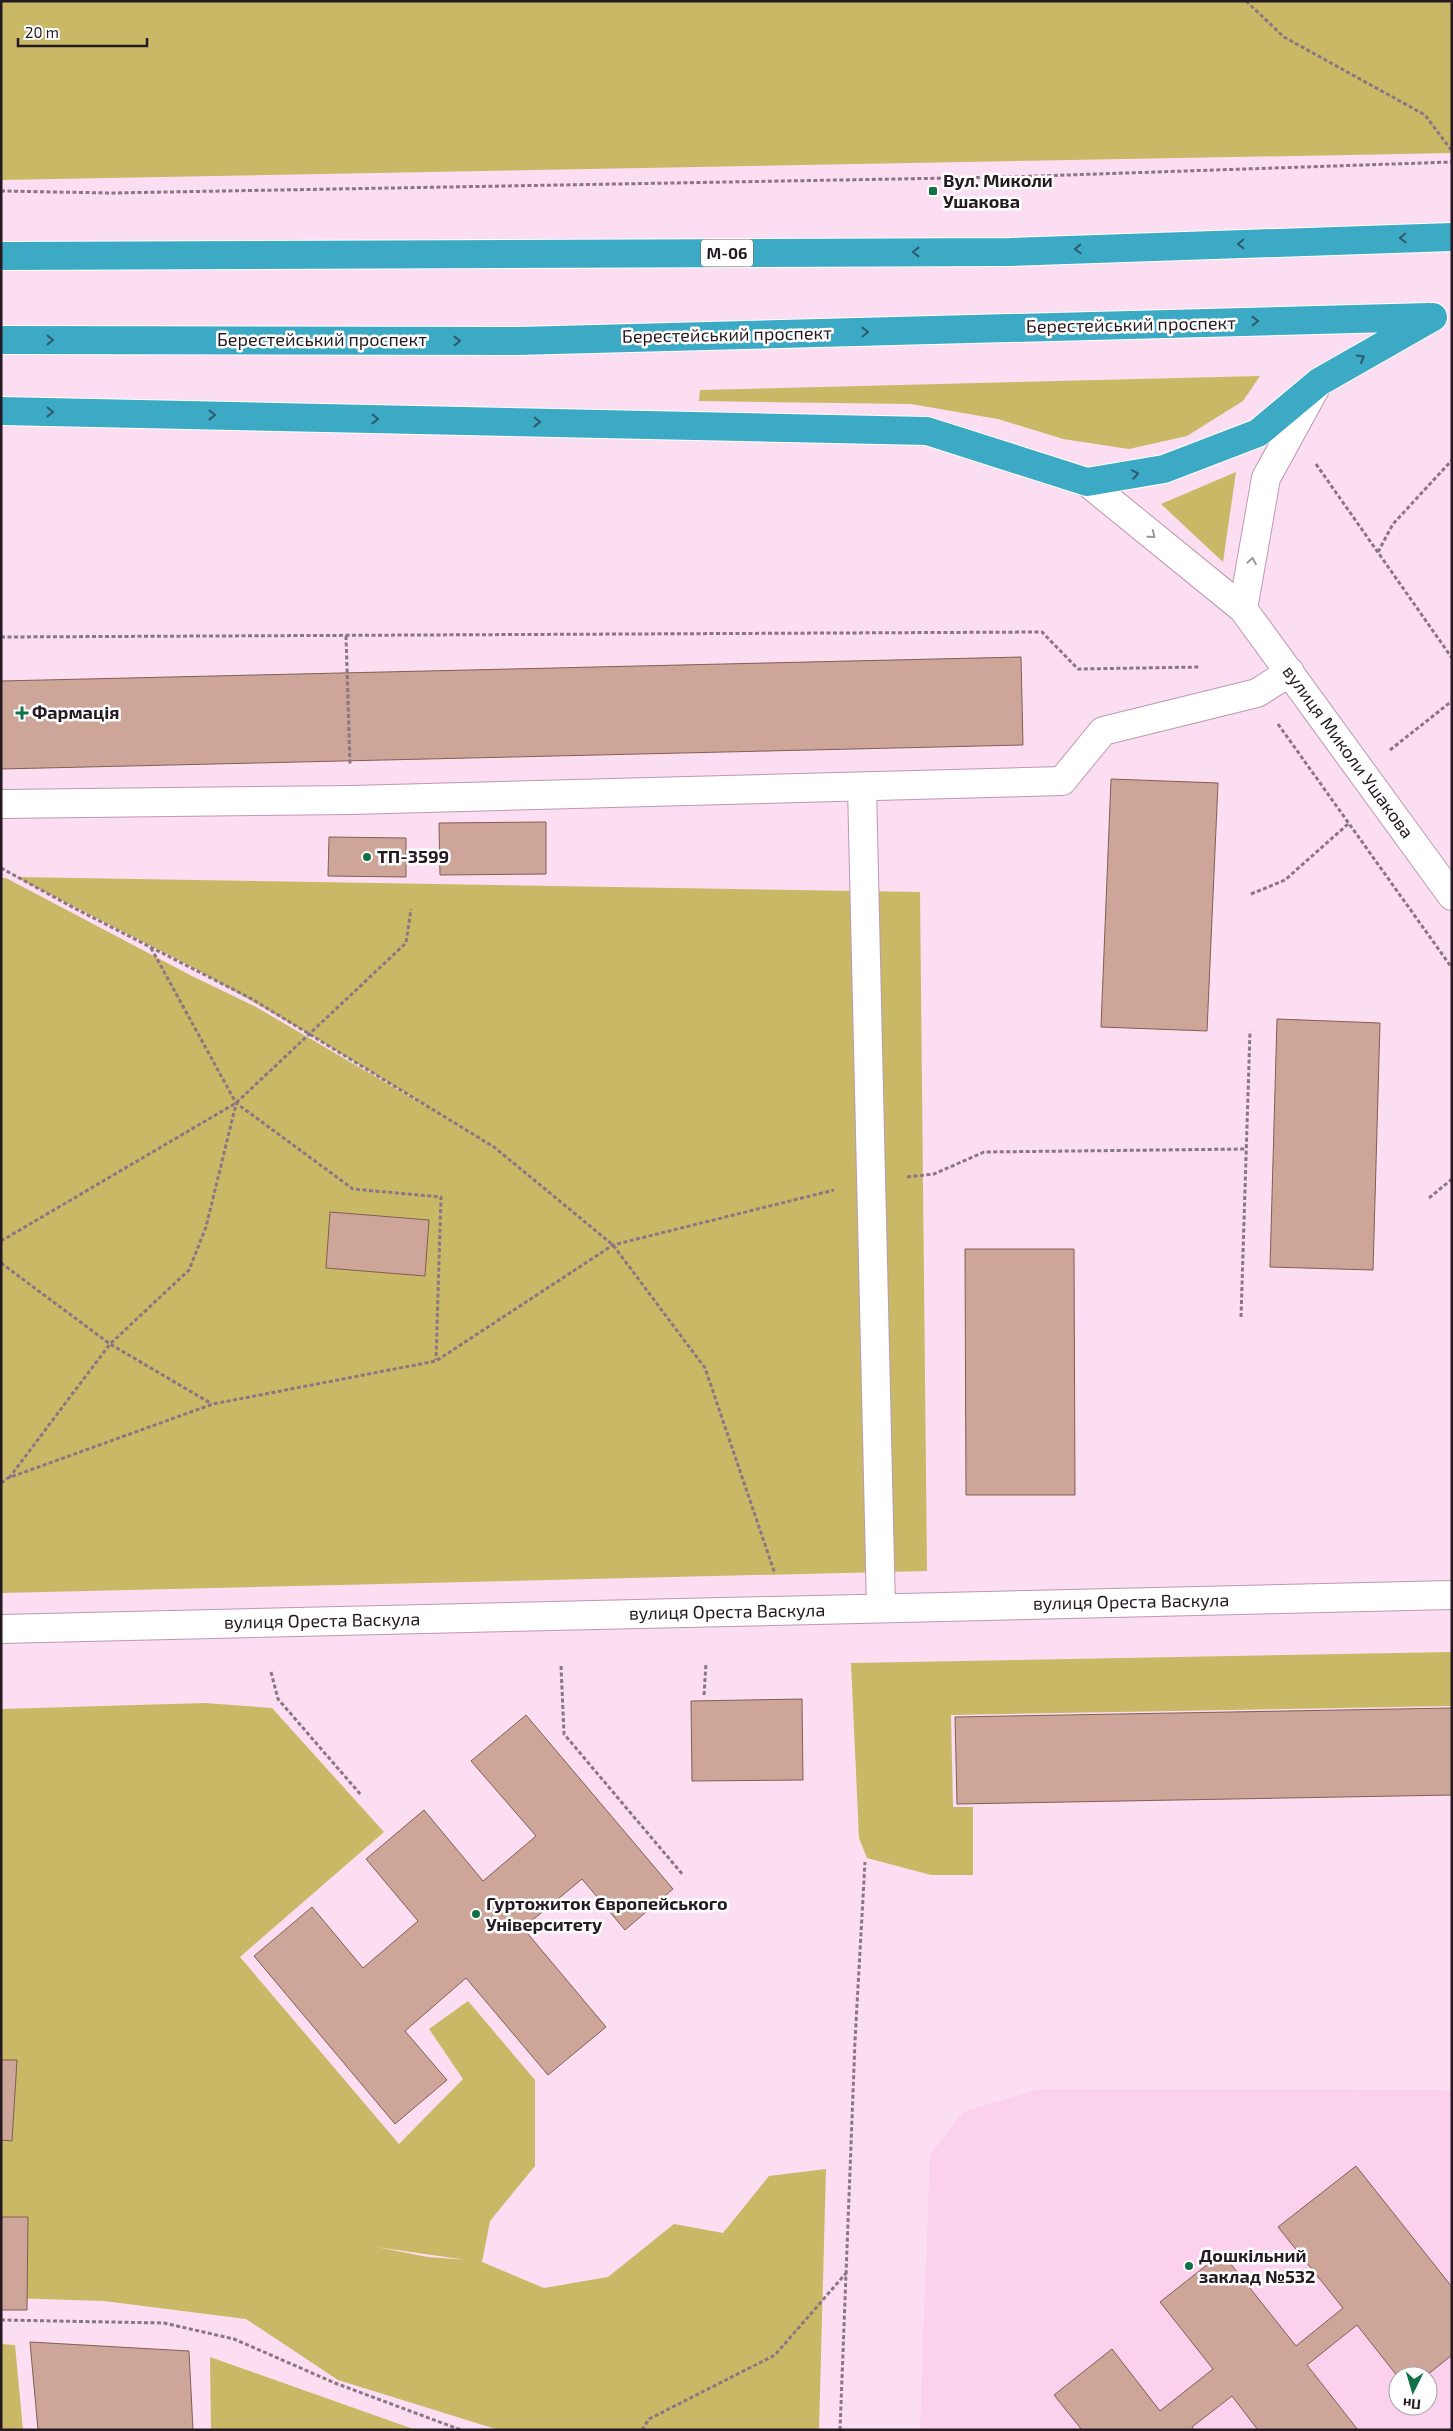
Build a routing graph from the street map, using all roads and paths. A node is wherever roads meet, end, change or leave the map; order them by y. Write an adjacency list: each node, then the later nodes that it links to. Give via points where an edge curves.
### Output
1 (1246, 1): 2 (path, via 1284,36 1425,115)
2 (1452, 151)
3 (1452, 162): 4 (path, via 998,177 111,193)
4 (1, 192)
5 (1452, 237): 6 (highway, М-06, one-way to 6, via 1010,252)
6 (1, 256)
7 (1442, 317): 8 (highway, Берестейський проспект, one-way to 7, via 518,341); 9 (highway, one-way to 7)
8 (1, 340)
9 (1319, 382): 13 (highway, one-way to 9, via 1164,469 1258,432); 15 (street, one-way to 9, via 1266,478)
10 (1, 411): 13 (highway, one-way to 13, via 926,431)
11 (1452, 460): 14 (path, via 1393,524)
12 (1316, 463): 14 (path)
13 (1087, 482): 15 (street, вулиця Миколи Ушакова, one-way to 15)
14 (1378, 552): 18 (path)
15 (1243, 609): 20 (street, вулиця Миколи Ушакова)
16 (346, 636): 17 (path); 19 (path, via 1042,632 1078,669); 22 (path)
17 (1, 637)
18 (1452, 658)
19 (1202, 667)
20 (1290, 672): 21 (street); 28 (street, вулиця Миколи Ушакова)
21 (1257, 693): 23 (street, via 1103,731 1062,782); 25 (path)
22 (350, 762)
23 (862, 787): 24 (street, via 351,800); 37 (street)
24 (1, 804)
25 (1348, 824): 27 (path, via 1285,880); 31 (path)
26 (1, 868): 30 (path)
27 (1251, 894)
28 (1452, 896)
29 (411, 909): 33 (path, via 406,943)
30 (150, 947): 33 (path, via 252,998); 34 (path)
31 (1452, 968)
32 (1250, 1031): 35 (path)
33 (311, 1034): 34 (path); 40 (path, via 494,1146)
34 (236, 1103): 39 (path); 43 (path, via 206,1227 189,1270); 44 (path, via 353,1189 441,1197)
35 (1246, 1149): 37 (path, via 984,1152 934,1174); 42 (path)
36 (1452, 1179): 38 (path)
37 (871, 1181): 40 (path); 50 (street)
38 (1429, 1198)
39 (1, 1241)
40 (613, 1245): 44 (path); 48 (path, via 705,1368)
41 (1, 1263): 43 (path)
42 (1241, 1316)
43 (110, 1344): 45 (path); 46 (path)
44 (436, 1361): 45 (path)
45 (212, 1404): 46 (path)
46 (8, 1478): 47 (path)
47 (1, 1483)
48 (775, 1574)
49 (1452, 1595): 50 (street, вулиця Ореста Васкула)
50 (881, 1608): 51 (street, вулиця Ореста Васкула)
51 (1, 1629)
52 (706, 1663): 55 (path)
53 (560, 1666): 58 (path, via 564,1734)
54 (271, 1672): 56 (path, via 278,1699)
55 (704, 1695)
56 (361, 1795)
57 (865, 1862): 59 (path)
58 (683, 1875)
59 (847, 2271): 62 (path, via 775,2354 649,2420); 63 (path)
60 (1, 2320): 61 (path, via 164,2323 234,2339 336,2383)
61 (461, 2430)
62 (642, 2430)
63 (840, 2430)

